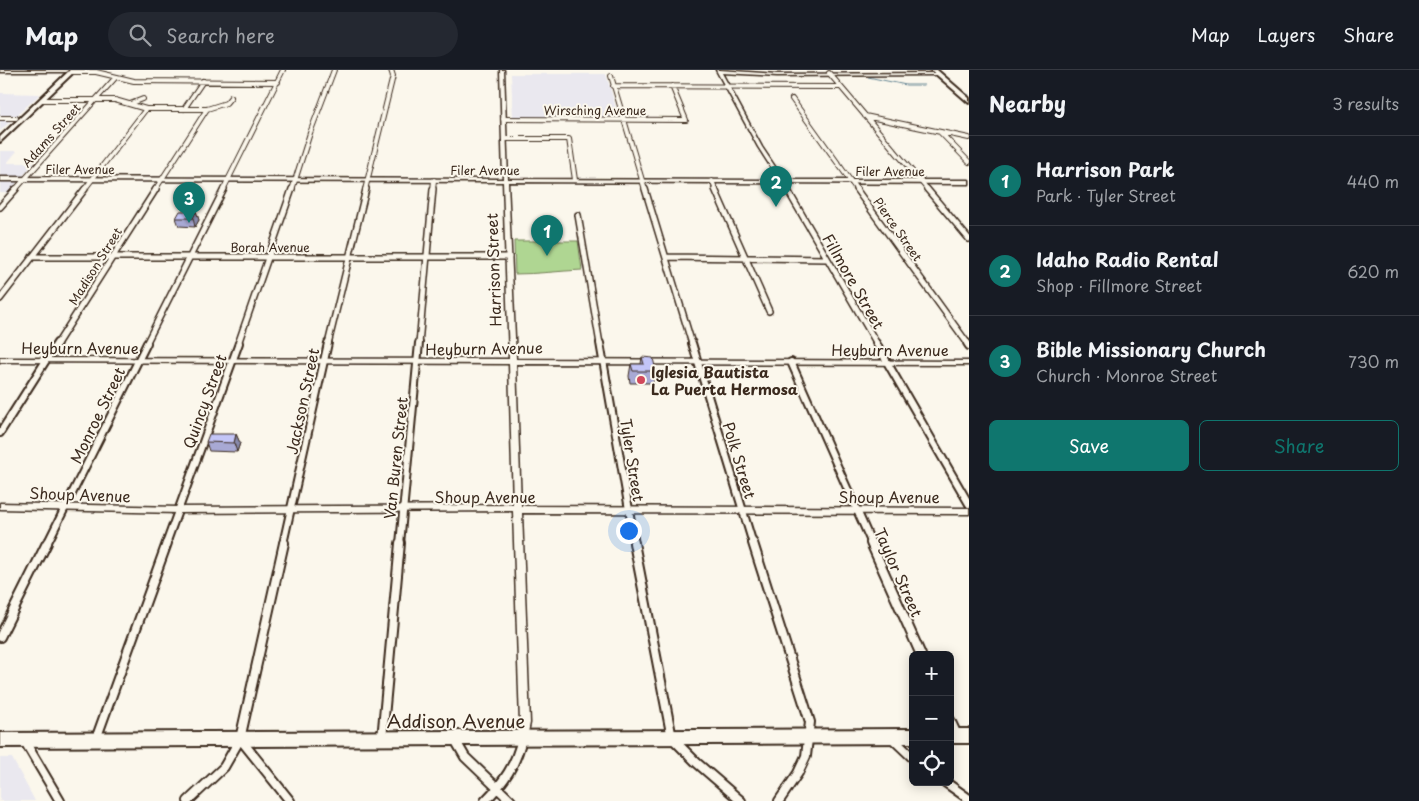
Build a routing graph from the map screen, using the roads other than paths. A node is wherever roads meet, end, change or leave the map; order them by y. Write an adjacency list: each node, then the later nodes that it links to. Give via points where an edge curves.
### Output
1 (12, 70): 7 (street); 8 (street)
2 (101, 70): 10 (street)
3 (283, 70): 16 (street, Monroe Street)
4 (334, 70): 47 (street, Quincy Street)
5 (391, 70): 48 (street, Jackson Street, via 393,76)
6 (502, 70): 34 (street, Harrison Street)
7 (0, 71)
8 (69, 71): 10 (street); 24 (main road); 33 (main road)
9 (719, 71): 12 (street, via 761,75); 19 (street, Fillmore Street)
10 (96, 72): 14 (street)
11 (936, 72): 12 (street); 26 (main road)
12 (829, 73): 20 (street)
13 (610, 76): 17 (street, Polk Street)
14 (116, 77): 15 (street, via 134,81); 25 (street, Adams Street)
15 (203, 81): 16 (street); 29 (street)
16 (278, 82): 46 (street, Monroe Street)
17 (614, 86): 18 (street); 35 (street, Polk Street)
18 (672, 86): 19 (street); 35 (street, Wirsching Avenue, via 686,120)
19 (726, 86): 20 (street); 56 (street, Fillmore Street)
20 (840, 87): 31 (street)
21 (231, 97): 30 (street, via 226,103)
22 (143, 98): 27 (street)
23 (792, 99): 54 (street, Pierce Street)
24 (42, 100): 25 (street); 40 (main road)
25 (96, 100): 27 (street); 43 (street, Adams Street)
26 (969, 101)
27 (130, 104): 28 (street)
28 (146, 109): 29 (street); 44 (street)
29 (184, 109): 30 (street)
30 (207, 109): 45 (street, Madison Street)
31 (865, 116): 36 (street); 55 (street)
32 (0, 118): 33 (street)
33 (16, 118): 37 (main road)
34 (503, 119): 35 (street, Wirsching Avenue); 39 (street, Harrison Street)
35 (624, 120): 52 (street, Polk Street)
36 (940, 132): 38 (street); 41 (street)
37 (0, 133)
38 (969, 138)
39 (504, 139): 50 (street, Harrison Street); 51 (street, via 569,139)
40 (0, 140)
41 (969, 162)
42 (0, 179): 43 (street, Filer Avenue)
43 (25, 179): 44 (street, Filer Avenue); 58 (street, Adams Street)
44 (93, 179): 45 (street, Filer Avenue); 64 (street)
45 (162, 179): 46 (street, Filer Avenue); 68 (street, Madison Street)
46 (230, 179): 47 (street, Filer Avenue); 65 (street, Monroe Street)
47 (296, 179): 48 (street, Filer Avenue); 61 (street, Quincy Street)
48 (368, 180): 49 (street, Filer Avenue); 62 (street, Jackson Street)
49 (434, 180): 50 (street, Filer Avenue); 63 (street, Van Buren Street)
50 (505, 180): 51 (street, Filer Avenue); 66 (street, Harrison Street)
51 (575, 180): 52 (street, Filer Avenue)
52 (643, 181): 53 (street, Filer Avenue); 67 (street, Polk Street)
53 (712, 181): 56 (street, Filer Avenue); 69 (street)
54 (852, 181): 55 (street, Filer Avenue); 56 (street, Filer Avenue); 73 (street, Pierce Street)
55 (920, 181): 57 (street, Filer Avenue); 60 (street)
56 (783, 182): 70 (street, Fillmore Street)
57 (969, 182)
58 (0, 206)
59 (578, 215): 81 (street, Tyler Street)
60 (969, 239)
61 (270, 256): 62 (street, Borah Avenue); 65 (street, Borah Avenue); 77 (street, Quincy Street)
62 (348, 256): 63 (street, Borah Avenue); 78 (street, Jackson Street)
63 (428, 256): 66 (street, Borah Avenue); 80 (street, Van Buren Street)
64 (32, 257): 68 (street, Borah Avenue); 71 (street)
65 (191, 257): 68 (street, Borah Avenue); 76 (street, Monroe Street)
66 (509, 257): 79 (street, Harrison Street)
67 (666, 257): 69 (street); 82 (street, Polk Street)
68 (112, 258): 75 (street, Madison Street)
69 (745, 258): 70 (street); 72 (street)
70 (827, 259): 84 (street, Fillmore Street)
71 (0, 299)
72 (769, 311)
73 (969, 346)
74 (0, 360): 75 (street, Heyburn Avenue)
75 (47, 361): 76 (street, Heyburn Avenue); 86 (street, Madison Street)
76 (138, 361): 77 (street, Heyburn Avenue); 89 (street, Monroe Street)
77 (232, 361): 78 (street, Heyburn Avenue); 95 (street, Quincy Street)
78 (324, 361): 80 (street, Heyburn Avenue); 91 (street, Jackson Street)
79 (511, 361): 80 (street, Heyburn Avenue); 81 (street, Heyburn Avenue); 90 (street, Harrison Street)
80 (417, 362): 92 (street, Van Buren Street)
81 (604, 362): 82 (street, Heyburn Avenue); 93 (street, Tyler Street)
82 (697, 362): 83 (street, Heyburn Avenue); 94 (street, Polk Street)
83 (791, 362): 84 (street, Heyburn Avenue); 96 (street, Taylor Street)
84 (887, 362): 85 (street, Heyburn Avenue); 87 (street, Fillmore Street)
85 (969, 363)
86 (0, 433)
87 (969, 504)
88 (0, 506): 89 (street, Shoup Avenue)
89 (66, 507): 95 (street, Shoup Avenue); 98 (street, Monroe Street)
90 (516, 508): 92 (street, Shoup Avenue); 93 (street, Shoup Avenue); 104 (street, Harrison Street, via 525,723)
91 (292, 509): 92 (street, Shoup Avenue); 95 (street, Shoup Avenue); 106 (street, Jackson Street)
92 (402, 509): 107 (street, Van Buren Street)
93 (628, 509): 94 (street, Shoup Avenue); 105 (street, Tyler Street)
94 (742, 509): 96 (street, Shoup Avenue); 101 (street, Polk Street, via 810,722)
95 (178, 510): 110 (street, Quincy Street)
96 (857, 510): 97 (street, Shoup Avenue); 99 (street, Taylor Street)
97 (969, 510)
98 (0, 637)
99 (919, 651)
100 (909, 736): 102 (main road, Addison Avenue)
101 (811, 737): 102 (main road, Addison Avenue); 105 (main road, Addison Avenue); 121 (street, via 806,762)
102 (891, 737): 111 (street)
103 (454, 738): 104 (main road, Addison Avenue); 107 (main road, Addison Avenue); 113 (street, via 465,757)
104 (522, 738): 105 (main road, Addison Avenue); 113 (street, via 519,757 512,771)
105 (672, 738): 120 (street)
106 (240, 739): 107 (main road, Addison Avenue); 110 (main road, Addison Avenue); 116 (street, via 222,771); 117 (street)
107 (382, 739)
108 (0, 740): 109 (main road, Addison Avenue)
109 (24, 740): 110 (main road, Addison Avenue); 115 (street)
110 (96, 740)
111 (909, 754)
112 (951, 786): 114 (street)
113 (497, 788): 118 (street); 119 (street)
114 (969, 800)
115 (60, 801)
116 (188, 801)
117 (290, 801)
118 (485, 801)
119 (511, 801)
120 (741, 801)
121 (779, 801)

